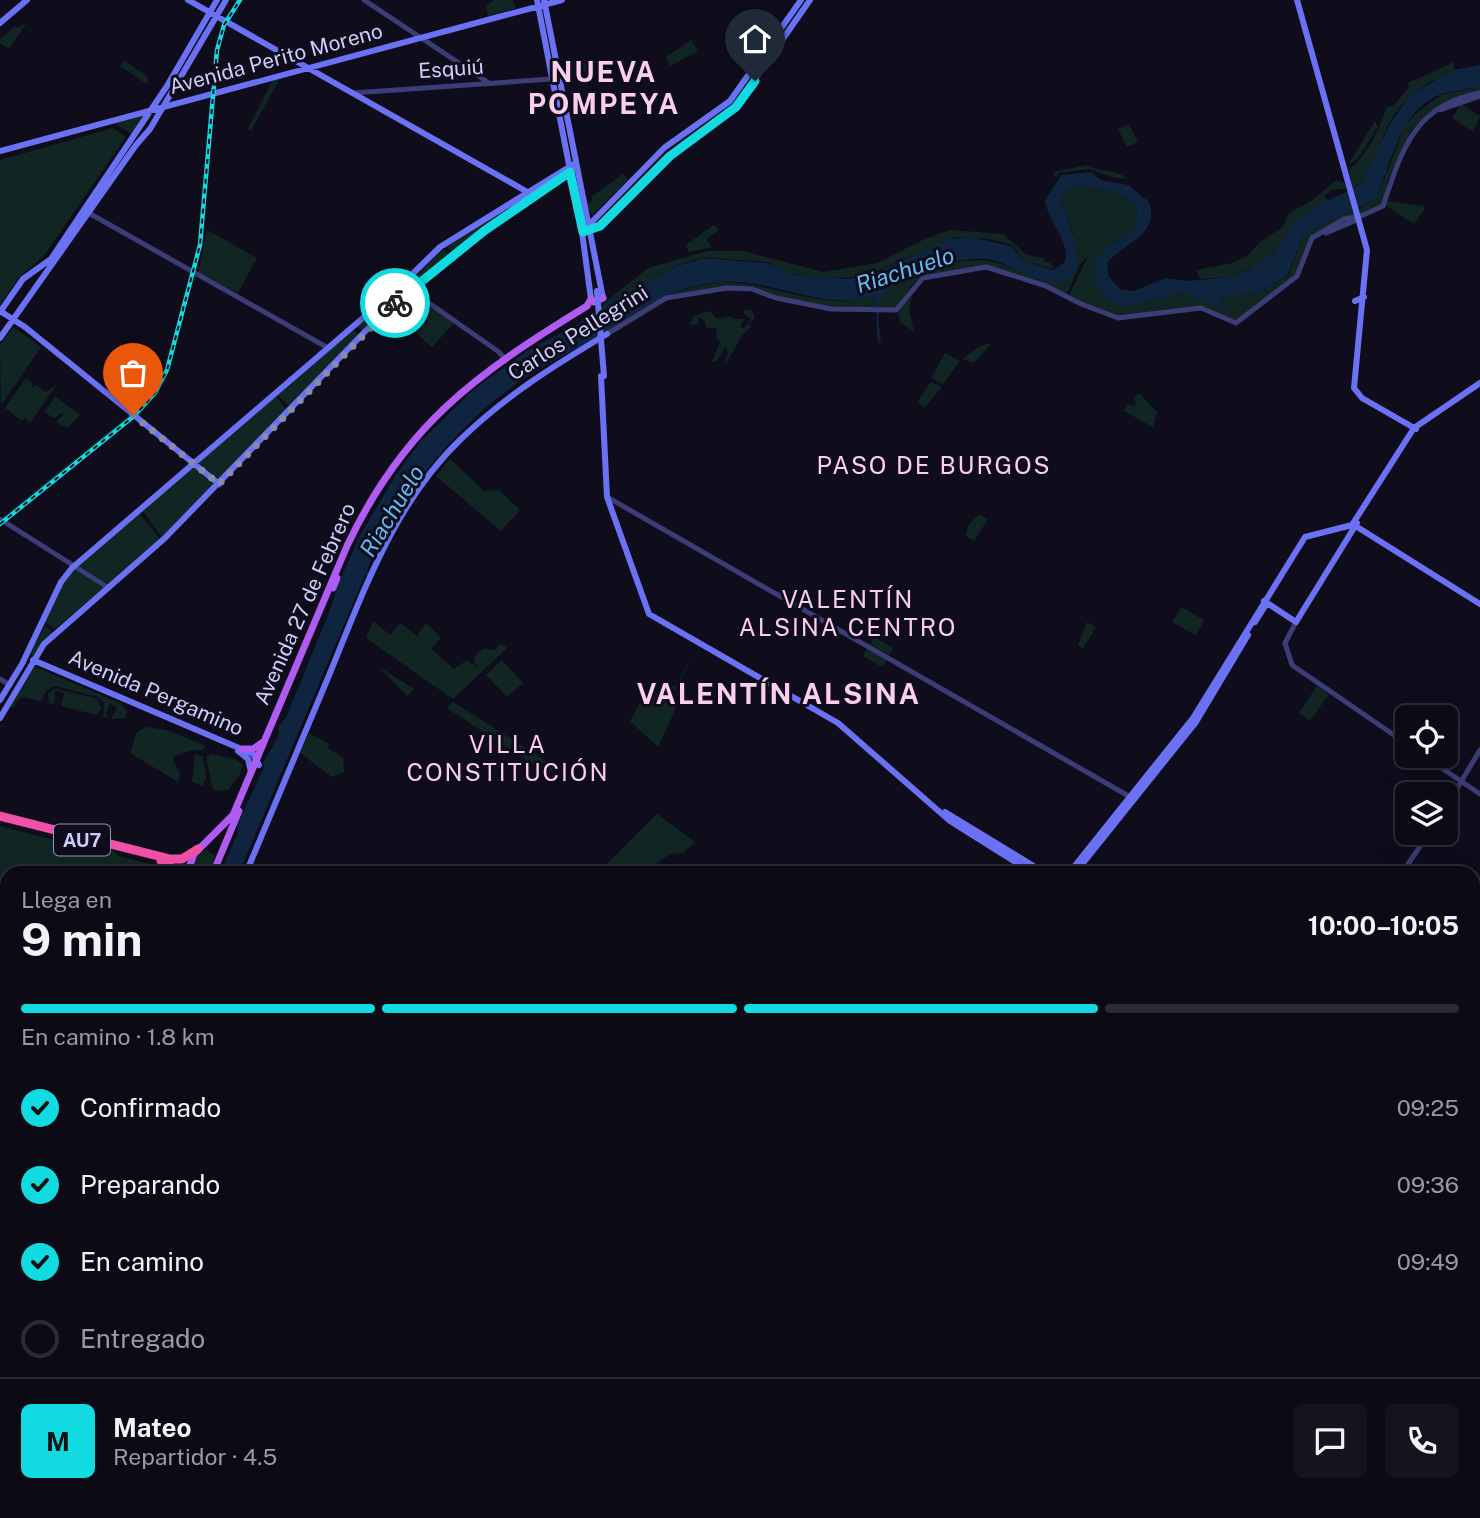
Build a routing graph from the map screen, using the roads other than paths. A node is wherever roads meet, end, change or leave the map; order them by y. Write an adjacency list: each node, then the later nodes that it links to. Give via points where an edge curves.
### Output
1 (27, 0): 12 (main road)
2 (188, 0): 11 (main road)
3 (217, 0): 11 (main road)
4 (226, 0): 11 (main road)
5 (363, 0): 13 (street)
6 (562, 0): 10 (main road, Avenida Perito Moreno)
7 (801, 0): 15 (main road)
8 (810, 0): 16 (main road)
9 (1297, 0): 29 (main road)
10 (542, 2): 13 (main road, Avenida Perito Moreno); 17 (main road); 26 (main road)
11 (214, 14): 14 (main road); 19 (main road); 22 (main road)
12 (0, 23)
13 (419, 37): 14 (main road, Avenida Perito Moreno); 18 (street)
14 (307, 67): 21 (main road); 22 (main road, Avenida Perito Moreno)
15 (752, 70): 16 (main road); 31 (main road, via 730,101 664,148)
16 (759, 76): 30 (main road, via 736,107 670,156)
17 (551, 79): 18 (street, Esquiú); 26 (main road)
18 (479, 80): 21 (street, Esquiú)
19 (166, 87): 22 (main road); 23 (main road)
20 (1480, 94): 29 (street, Carlos Pellegrini, via 1457,98 1433,111 1412,132 1383,206)
21 (364, 95): 27 (main road)
22 (162, 105): 23 (main road, Avenida Perito Moreno); 24 (main road)
23 (151, 108): 24 (main road); 25 (main road, Avenida Perito Moreno); 28 (main road)
24 (145, 134): 28 (main road)
25 (0, 150)
26 (572, 167): 27 (main road); 31 (main road)
27 (531, 193): 33 (main road, via 440,247); 35 (main road)
28 (87, 212): 34 (main road, via 51,259); 36 (main road); 44 (street)
29 (1358, 215): 38 (main road, via 1367,258); 42 (street, Carlos Pellegrini, via 1313,237 1297,276 1236,323 1200,307 1118,318 1011,272 986,267 925,278 899,309 819,307 755,289 727,288 666,298)
30 (600, 226): 31 (main road); 32 (main road)
31 (586, 230): 32 (main road)
32 (588, 242): 37 (main road); 37 (main road)
33 (399, 287): 35 (street); 44 (main road)
34 (16, 288): 36 (main road, via 25,286); 40 (main road)
35 (409, 290): 45 (street); 51 (main road)
36 (29, 295): 41 (main road)
37 (596, 295): 45 (main road, Avenida 27 de Febrero); 45 (main road, Avenida 27 de Febrero, via 587,306); 52 (main road, bridge)
38 (1364, 297): 39 (main road); 49 (main road, via 1355,390)
39 (1355, 302)
40 (0, 312): 41 (main road)
41 (12, 320): 43 (main road); 50 (main road)
42 (607, 334): 86 (main road, Carlos Pellegrini, via 510,395 466,434 424,487 397,530)
43 (0, 338)
44 (328, 348): 46 (main road)
45 (506, 358): 56 (main road, Avenida 27 de Febrero, via 441,409 398,461)
46 (286, 383): 48 (main road); 50 (main road)
47 (1480, 385): 49 (main road)
48 (276, 395)
49 (1415, 428): 54 (main road)
50 (195, 462): 51 (main road); 55 (main road)
51 (219, 484): 57 (main road)
52 (610, 498): 76 (street); 77 (main road, via 648,611 838,723)
53 (0, 519): 55 (street)
54 (1354, 526): 58 (main road, via 1305,537); 59 (main road); 60 (main road)
55 (75, 566): 57 (street); 61 (main road, via 57,589)
56 (335, 577): 67 (main road, Avenida 27 de Febrero); 70 (main road, Avenida 27 de Febrero)
57 (109, 588): 61 (main road)
58 (1265, 602): 60 (main road); 76 (main road, via 1198,720)
59 (1480, 604)
60 (1296, 622): 66 (street, via 1285,643 1292,665)
61 (30, 660): 63 (main road); 65 (main road); 68 (main road, Avenida Pergamino); 72 (main road, Avenida Pergamino, via 239,752 248,759)
62 (0, 678): 63 (street)
63 (10, 685): 64 (main road)
64 (0, 700)
65 (0, 718)
66 (1395, 736)
67 (265, 739): 68 (main road, via 257,747); 70 (main road, Avenida 27 de Febrero)
68 (242, 749): 70 (main road, Avenida Pergamino)
69 (1480, 750): 73 (street)
70 (258, 761): 72 (main road, Avenida 27 de Febrero); 82 (main road, Avenida 27 de Febrero)
71 (1442, 768): 73 (street)
72 (251, 772): 81 (main road, Avenida 27 de Febrero, via 229,821)
73 (1461, 781): 74 (street); 75 (street)
74 (1458, 786)
75 (1480, 794)
76 (1132, 798): 89 (main road); 90 (main road)
77 (930, 802): 87 (main road, via 952,823); 88 (main road)
78 (0, 818): 79 (highway)
79 (27, 824): 81 (highway, AU7, via 164,859 182,859); 83 (highway, AU7)
80 (1422, 845): 91 (street)
81 (198, 849): 82 (main road, via 213,846); 84 (main road, Avenida 27 de Febrero)
82 (219, 859): 85 (main road, Avenida 27 de Febrero)
83 (170, 866)
84 (190, 866)
85 (216, 866)
86 (249, 866)
87 (1022, 866)
88 (1034, 866)
89 (1075, 866)
90 (1080, 866)
91 (1407, 866)

